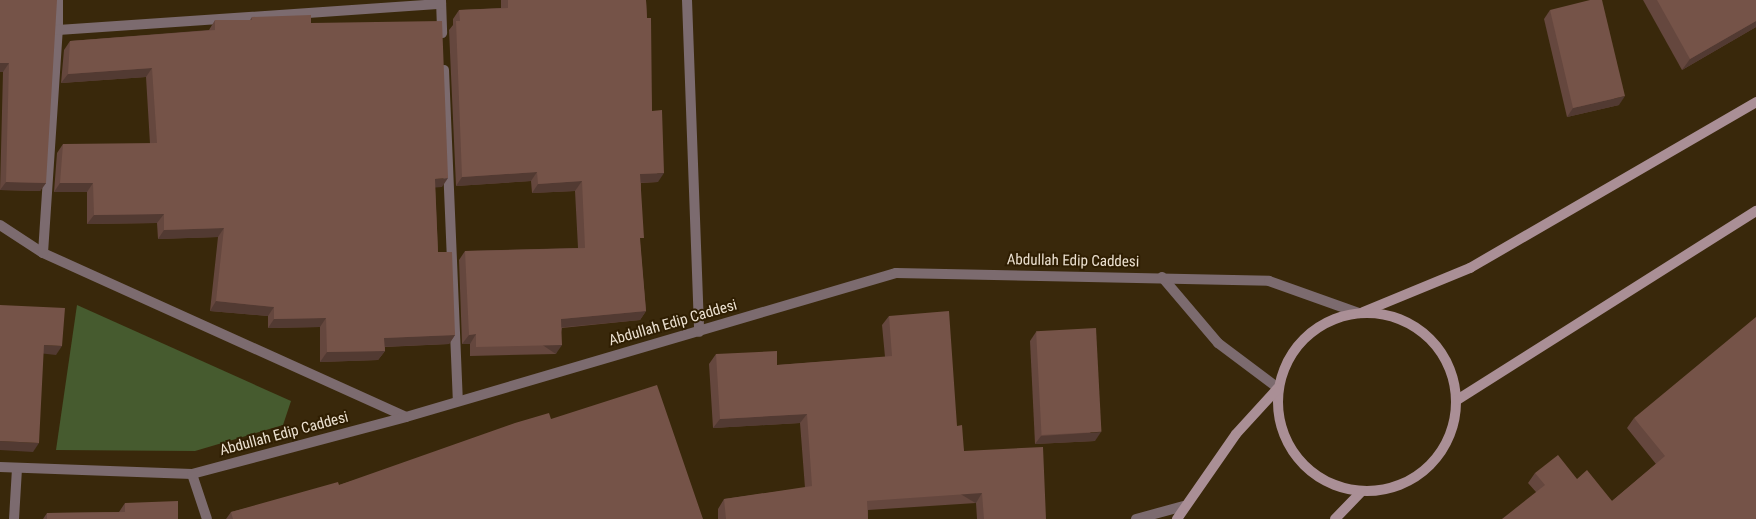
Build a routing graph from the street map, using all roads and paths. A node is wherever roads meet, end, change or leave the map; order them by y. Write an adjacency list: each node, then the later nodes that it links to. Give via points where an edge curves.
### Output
1 (58, 0): 4 (street)
2 (688, 0): 11 (street)
3 (441, 2): 4 (street); 14 (street)
4 (58, 30): 8 (street)
5 (1756, 102): 10 (main road, via 1470,268)
6 (1756, 211): 13 (main road)
7 (0, 225): 8 (street)
8 (43, 253): 15 (street)
9 (1162, 277): 10 (street, Abdullah Edip Caddesi, via 1269,281); 11 (street, Abdullah Edip Caddesi, via 896,273); 12 (street, via 1218,343)
10 (1359, 313): 12 (main road, via 1331,320 1306,336 1288,360); 13 (main road, via 1388,315 1415,326 1437,346 1451,372)
11 (700, 332): 14 (street, Abdullah Edip Caddesi)
12 (1278, 388): 19 (main road, via 1278,417 1288,446 1307,469 1332,485); 20 (main road, via 1236,434)
13 (1457, 400): 19 (main road, via 1452,429 1439,456 1418,476 1391,489)
14 (458, 401): 15 (street, Abdullah Edip Caddesi)
15 (406, 417): 18 (street, Abdullah Edip Caddesi)
16 (0, 467): 17 (street, Abdullah Edip Caddesi)
17 (17, 468): 18 (street, Abdullah Edip Caddesi); 21 (street)
18 (192, 474): 22 (street)
19 (1361, 492): 25 (main road)
20 (1184, 506): 23 (street); 24 (main road)
21 (14, 519)
22 (207, 519)
23 (1136, 519)
24 (1177, 519)
25 (1335, 519)

